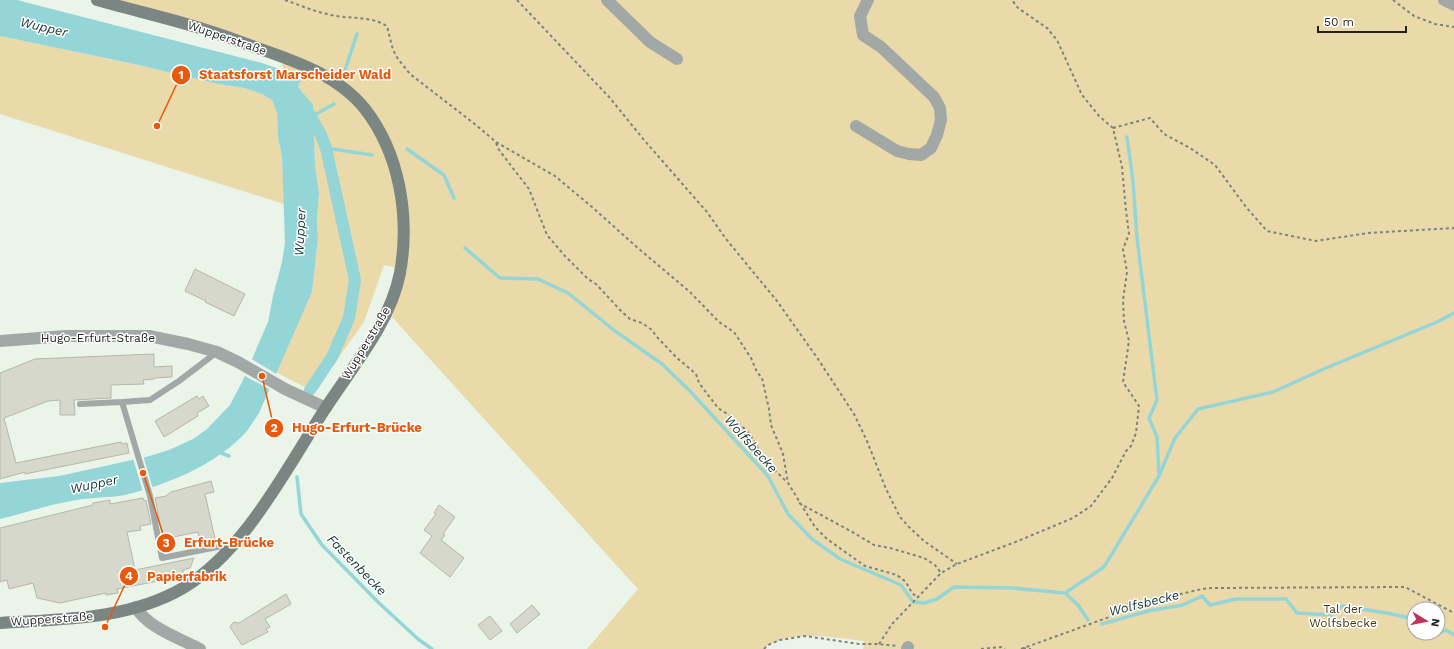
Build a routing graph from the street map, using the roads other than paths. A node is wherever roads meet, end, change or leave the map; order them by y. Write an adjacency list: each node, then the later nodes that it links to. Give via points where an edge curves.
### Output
1 (97, 0): 12 (main road, Wupperstraße, via 204,29 308,67 349,93 364,108 379,131 393,161 400,194 404,235 399,276 378,327)
2 (607, 0): 6 (street, via 650,42)
3 (868, 0): 7 (street, via 860,16 863,35 881,47 934,97 940,108 941,120 931,148 921,155 897,151)
4 (1444, 0): 5 (street)
5 (1454, 5)
6 (677, 59)
7 (856, 126)
8 (0, 341): 9 (street, Hugo-Erfurt-Straße, via 66,336 149,336)
9 (217, 352): 10 (lane, via 150,400); 12 (street, Hugo-Erfurt-Straße)
10 (122, 402): 11 (lane); 13 (lane, via 150,496 162,558 222,546)
11 (80, 404)
12 (326, 408): 13 (main road, Wupperstraße, via 252,523)
13 (230, 548): 14 (main road, Wupperstraße, via 184,588)
14 (136, 607): 15 (main road, Wupperstraße, via 88,617); 16 (street, via 139,614 154,625)
15 (0, 623)
16 (200, 649)

